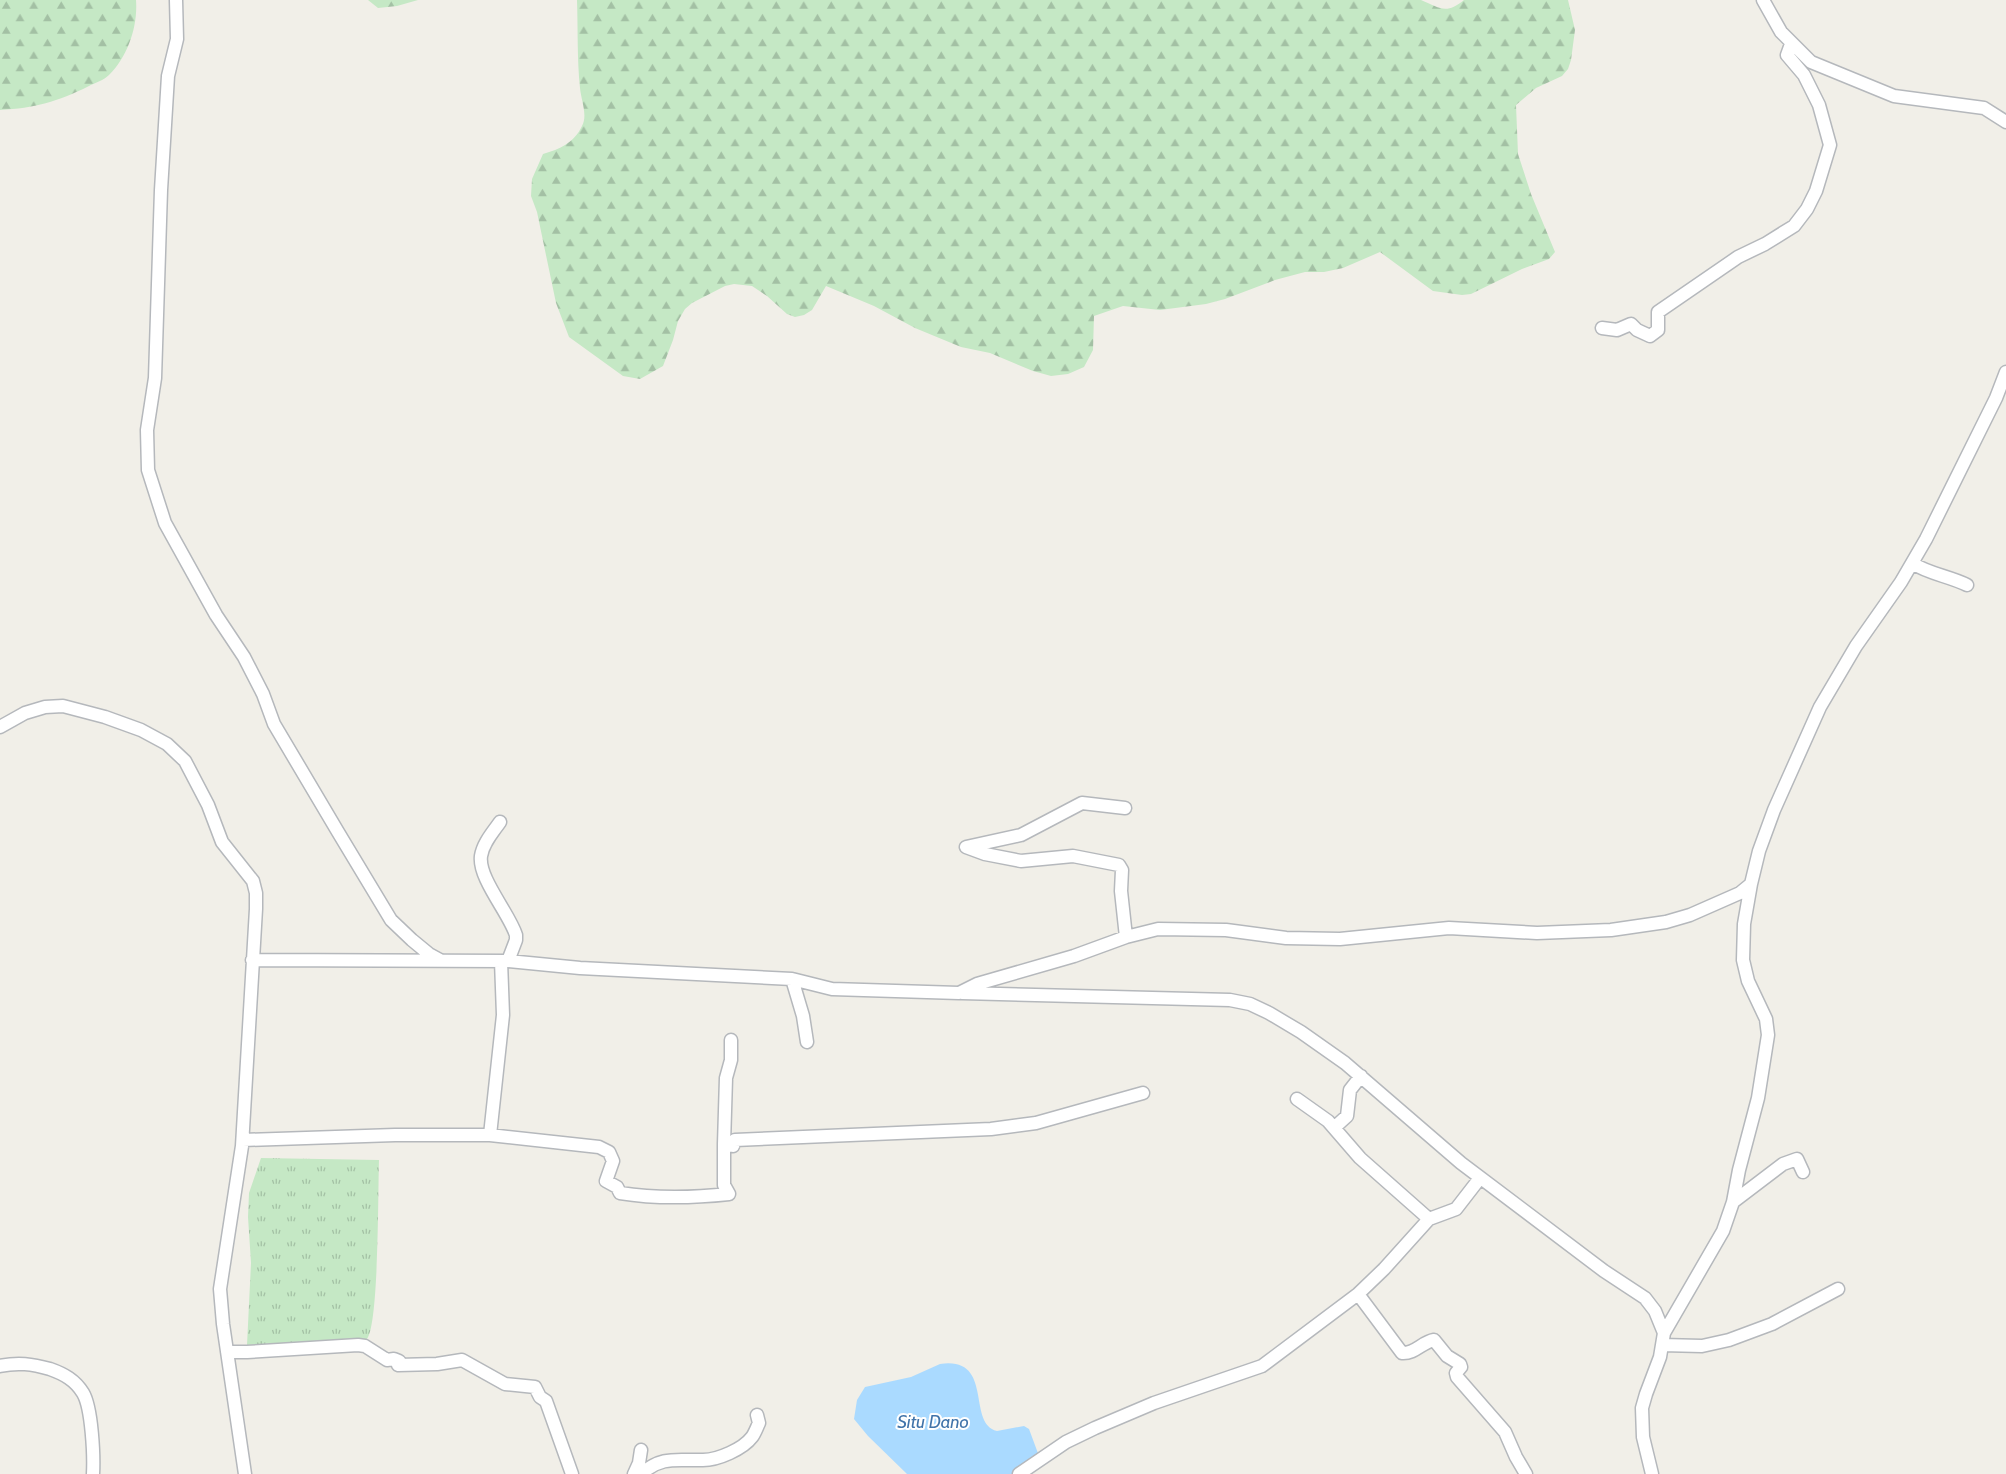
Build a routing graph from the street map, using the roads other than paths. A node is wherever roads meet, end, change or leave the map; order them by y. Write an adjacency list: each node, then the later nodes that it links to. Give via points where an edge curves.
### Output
1 (176, 0): 16 (street, via 178,39 168,76 155,378 147,430 148,470 165,524 216,615 244,657 274,724 338,832 392,920)
2 (1763, 0): 3 (street)
3 (1789, 40): 4 (street, via 1811,62 1876,90 1906,98 1984,108); 5 (street, via 1791,44 1787,55 1804,75 1819,105 1830,144 1807,209 1794,226 1738,257 1658,312 1658,330 1650,336 1631,324 1618,330)
4 (2006, 122)
5 (1602, 328)
6 (2006, 372): 7 (street, via 1996,398)
7 (1912, 563): 8 (street); 12 (street, via 1856,646 1820,707 1774,810)
8 (1967, 586)
9 (0, 727): 14 (street, via 25,713 63,706 105,716 167,744 185,761 208,805 222,842 253,881 256,909)
10 (1125, 808): 13 (street, via 1082,803 1021,835 966,846 985,854 1020,861 1072,856 1119,865)
11 (500, 822): 15 (street, via 486,844 481,862 516,935)
12 (1750, 884): 13 (street, via 1740,893 1690,915 1611,930 1537,933 1449,928 1340,939 1286,938 1226,930 1172,928); 30 (street, via 1743,960 1748,981 1766,1019 1768,1035 1758,1098)
13 (1126, 936): 18 (street, via 1074,956 977,984)
14 (252, 960): 16 (street); 26 (street)
15 (504, 961): 16 (street); 17 (street); 25 (street, via 503,1015)
16 (442, 962)
17 (792, 979): 18 (street, via 832,989); 20 (street)
18 (959, 993): 21 (street, via 1240,1001 1301,1032)
19 (731, 1040): 27 (street)
20 (807, 1042)
21 (1361, 1076): 24 (street, via 1350,1090 1347,1116); 29 (street)
22 (1143, 1093): 27 (street, via 1036,1123 991,1129 735,1140 732,1146)
23 (1297, 1099): 24 (street)
24 (1335, 1127): 31 (street, via 1360,1158)
25 (490, 1135): 26 (street); 27 (street, via 604,1148 613,1161 606,1181 620,1193 669,1199 729,1194 724,1185)
26 (243, 1140): 35 (street, via 220,1290)
27 (724, 1144)
28 (1803, 1172): 30 (street, via 1798,1159 1783,1164)
29 (1480, 1178): 31 (street, via 1456,1209); 34 (street, via 1645,1298 1655,1311)
30 (1733, 1202): 34 (street, via 1723,1231)
31 (1429, 1219): 33 (street)
32 (1838, 1289): 34 (street, via 1772,1324 1729,1340 1702,1346)
33 (1358, 1294): 44 (street, via 1262,1366 1154,1402 1104,1424 1066,1442); 45 (street, via 1402,1354 1434,1340 1447,1356 1460,1364 1457,1377 1505,1432)
34 (1663, 1339): 46 (street, via 1642,1408 1643,1437)
35 (227, 1352): 40 (street); 41 (street, via 358,1344 387,1360 398,1361 398,1365 464,1360 505,1384 535,1388 546,1401)
36 (0, 1366): 39 (street, via 32,1363 64,1374 83,1392 94,1455)
37 (757, 1416): 43 (street, via 759,1423 752,1437 726,1454 702,1460 667,1460 651,1465)
38 (641, 1450): 42 (street)
39 (93, 1474)
40 (245, 1474)
41 (572, 1474)
42 (634, 1474)
43 (641, 1474)
44 (1020, 1474)
45 (1526, 1474)
46 (1652, 1474)

